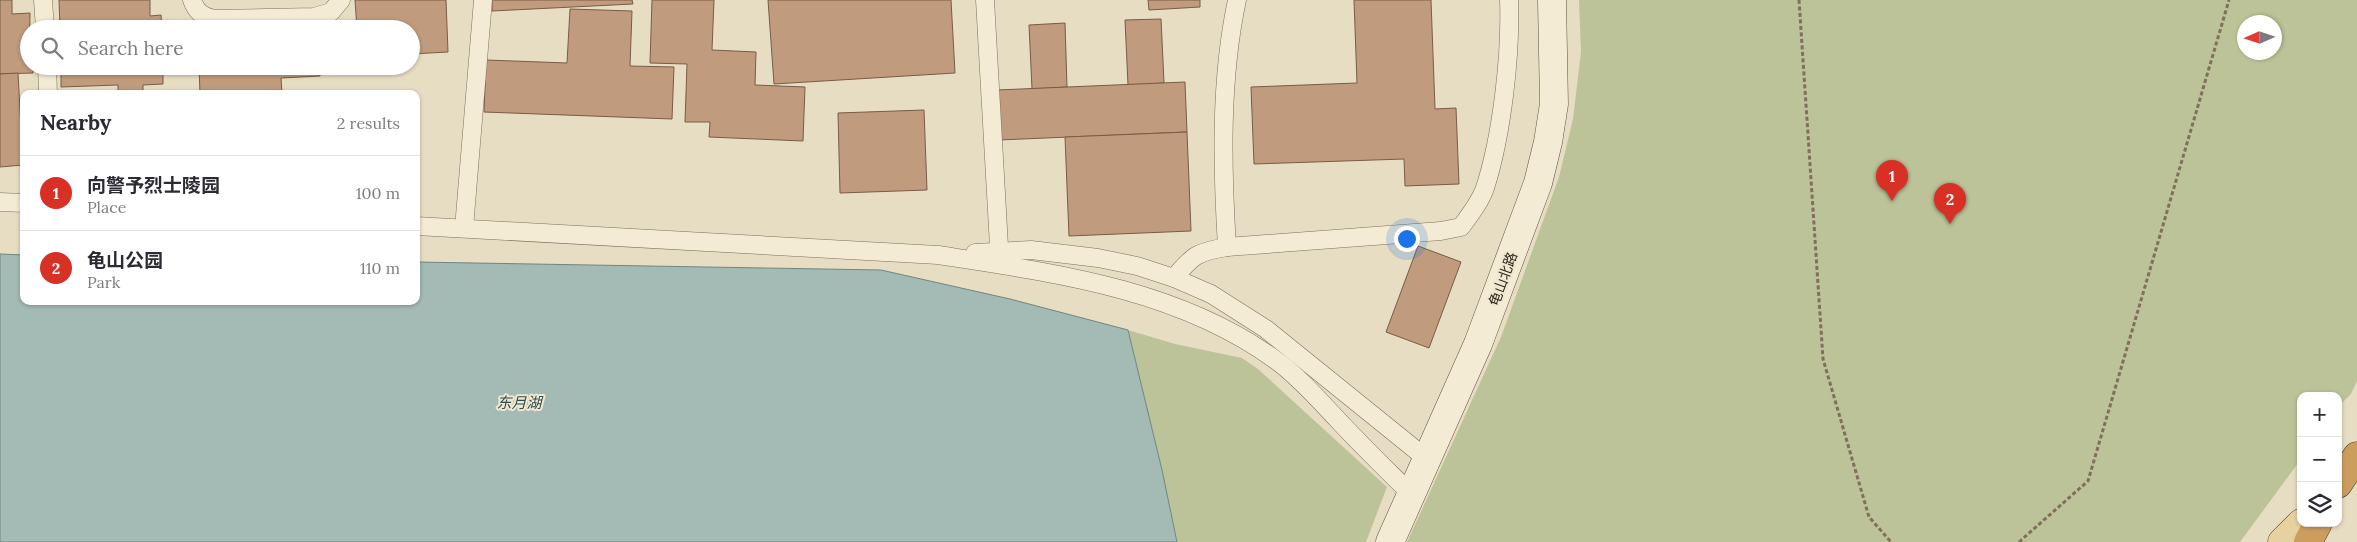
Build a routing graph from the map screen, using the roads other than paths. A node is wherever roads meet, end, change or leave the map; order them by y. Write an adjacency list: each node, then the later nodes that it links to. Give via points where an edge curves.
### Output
1 (43, 0): 9 (lane)
2 (192, 0): 3 (lane, via 201,14 216,19 323,16)
3 (341, 0)
4 (483, 0): 15 (lane)
5 (985, 0): 17 (lane)
6 (1237, 0): 16 (lane, via 1228,40 1225,81)
7 (1509, 0): 16 (lane, via 1506,79 1496,138 1485,188 1474,211 1461,227)
8 (1552, 0): 20 (street, 龟山北路, via 1554,104 1538,183 1478,344)
9 (44, 20)
10 (47, 75): 11 (lane)
11 (48, 90)
12 (0, 202): 13 (lane)
13 (20, 204)
14 (420, 226): 15 (lane)
15 (464, 228): 17 (lane)
16 (1227, 247): 18 (lane, via 1191,258)
17 (999, 258): 18 (lane, via 1031,250 1098,258); 22 (lane, via 1169,304 1234,333 1279,362)
18 (1174, 278): 20 (lane, via 1211,294 1266,329)
19 (2357, 456): 21 (highway)
20 (1427, 459): 22 (street, 龟山北路)
21 (2339, 482)
22 (1411, 494): 25 (street, 龟山北路)
23 (2297, 527): 26 (main road)
24 (2316, 527): 27 (highway)
25 (1390, 542)
26 (2282, 542)
27 (2308, 542)

